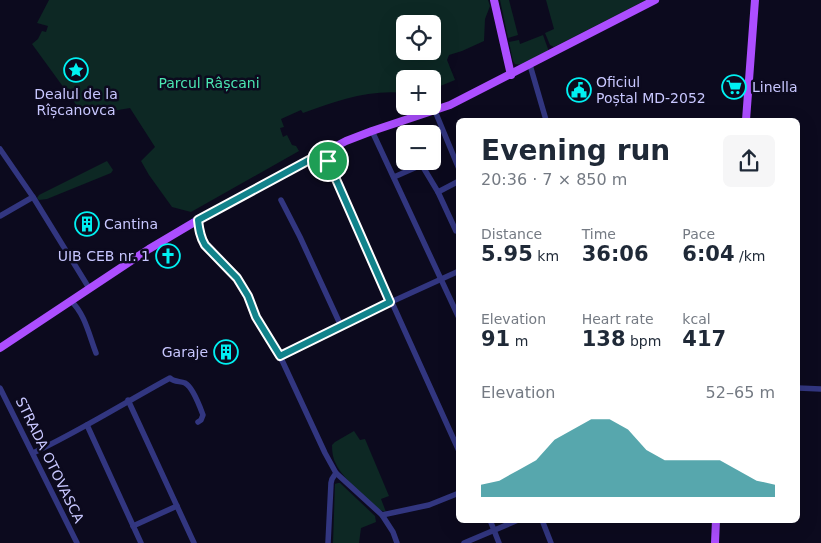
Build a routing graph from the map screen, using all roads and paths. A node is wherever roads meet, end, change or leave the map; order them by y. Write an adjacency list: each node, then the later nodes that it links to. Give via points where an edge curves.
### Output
1 (494, 0): 5 (main road)
2 (655, 0): 4 (main road)
3 (755, 0): 10 (main road)
4 (530, 65): 5 (main road); 9 (street)
5 (511, 75): 6 (main road)
6 (441, 109)
7 (422, 115): 11 (main road)
8 (437, 115): 14 (street)
9 (545, 118)
10 (746, 118)
11 (372, 131): 13 (main road); 15 (street)
12 (0, 149): 18 (street)
13 (324, 152): 21 (main road); 27 (street)
14 (456, 162)
15 (394, 178): 17 (street, via 421,166); 24 (street)
16 (456, 183): 17 (street)
17 (438, 192): 22 (street)
18 (33, 197): 20 (street); 25 (street)
19 (281, 200): 29 (street)
20 (0, 216)
21 (198, 220): 25 (main road); 32 (street, via 202,241 237,278)
22 (456, 231)
23 (456, 272): 24 (street)
24 (441, 280): 27 (street); 28 (street)
25 (89, 288): 26 (main road)
26 (71, 300): 30 (main road); 31 (street, via 82,316)
27 (390, 302): 29 (street); 39 (street)
28 (456, 312)
29 (341, 326): 32 (street)
30 (0, 348)
31 (96, 353)
32 (280, 356): 41 (street)
33 (0, 388): 40 (street, STRADA OTOVASCA)
34 (800, 388): 35 (street)
35 (821, 389)
36 (128, 400): 37 (street, via 170,378 187,384 192,390 203,415); 38 (street); 43 (street)
37 (198, 422)
38 (87, 425): 40 (street); 49 (street)
39 (456, 445)
40 (33, 454): 51 (street, STRADA OTOVASCA)
41 (336, 473): 44 (street); 54 (street, via 331,482)
42 (456, 494): 44 (street, via 429,505)
43 (177, 506): 49 (street); 53 (street)
44 (382, 516): 55 (street)
45 (491, 523): 50 (street)
46 (511, 523): 50 (street)
47 (543, 523): 58 (street)
48 (716, 523): 59 (main road)
49 (133, 526): 52 (street)
50 (494, 531): 56 (street); 57 (street)
51 (77, 543)
52 (140, 543)
53 (194, 543)
54 (328, 543)
55 (397, 543)
56 (464, 543)
57 (499, 543)
58 (551, 543)
59 (715, 543)

